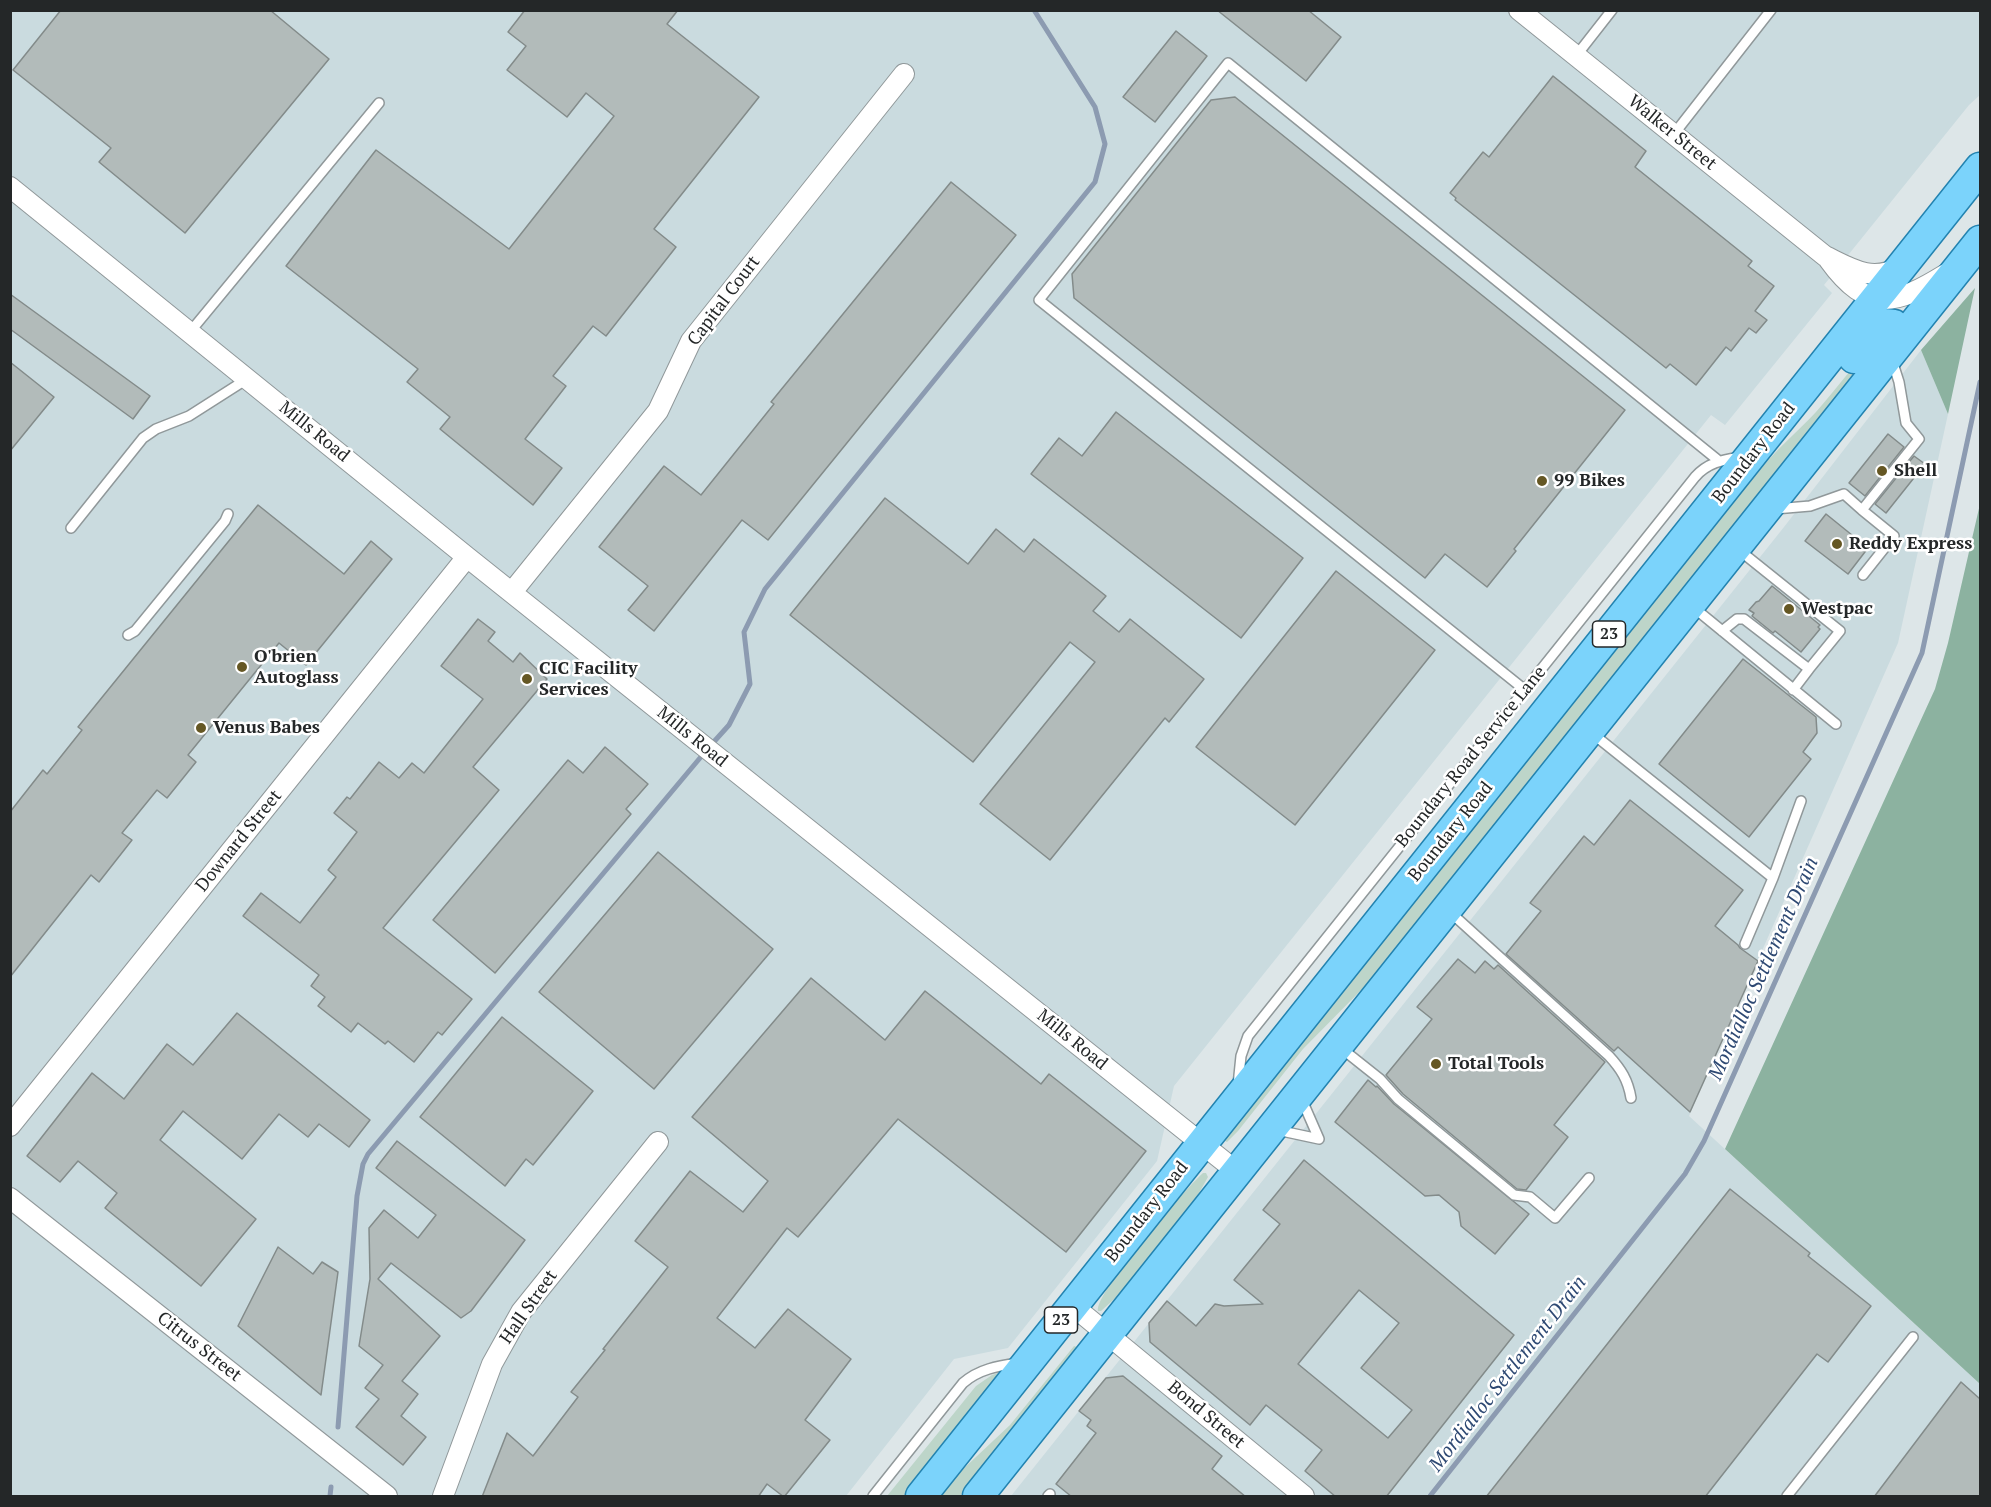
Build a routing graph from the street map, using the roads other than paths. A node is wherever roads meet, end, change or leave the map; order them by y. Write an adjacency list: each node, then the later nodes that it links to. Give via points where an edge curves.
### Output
1 (1519, 10): 4 (street, Walker Street)
2 (1612, 10): 4 (lane)
3 (1771, 10): 7 (lane)
4 (1576, 56): 7 (street, Walker Street)
5 (904, 74): 26 (street, Capital Court, via 691,341 658,411)
6 (379, 103): 14 (lane)
7 (1674, 134): 11 (street, Walker Street)
8 (1980, 168): 12 (main road, Boundary Road / 23)
9 (10, 187): 14 (street, Mills Road)
10 (1972, 252): 13 (street, via 1917,291 1903,297); 15 (main road, 23)
11 (1825, 256): 12 (street, Walker Street, via 1870,275); 13 (street, Walker Street, via 1849,284)
12 (1903, 265): 13 (main road, Boundary Road / 23)
13 (1877, 298): 17 (main road, Boundary Road / 23)
14 (190, 332): 16 (street, Mills Road)
15 (1898, 345): 17 (main road, via 1894,325 1884,324 1836,379); 19 (main road, 23); 20 (lane, via 1906,423 1919,439)
16 (247, 379): 22 (lane, via 189,416 143,438); 24 (street, Mills Road)
17 (1760, 445): 18 (lane, Boundary Road Service Lane); 42 (main road, Boundary Road / 23)
18 (1719, 461): 31 (lane, Boundary Road Service Lane, via 1695,477); 31 (lane, via 1228,63 1039,300)
19 (1765, 510): 20 (lane, via 1810,506 1844,494); 23 (main road, 23)
20 (1862, 510): 25 (lane, via 1894,536)
21 (228, 514): 29 (lane)
22 (71, 528)
23 (1735, 547): 27 (main road, 23); 30 (lane, via 1840,631)
24 (467, 557): 26 (street, Mills Road); 43 (street, Downard Street)
25 (1863, 575)
26 (512, 592): 46 (street, Mills Road)
27 (1689, 604): 28 (lane); 34 (main road, 23)
28 (1722, 631): 30 (lane, via 1737,619 1747,620); 32 (lane)
29 (128, 635)
30 (1809, 669): 32 (lane)
31 (1525, 690): 42 (lane, Boundary Road Service Lane, via 1248,1036 1241,1056)
32 (1793, 690): 33 (lane)
33 (1836, 724)
34 (1589, 730): 36 (lane); 37 (main road, 23)
35 (1801, 801): 36 (lane)
36 (1773, 878): 38 (lane)
37 (1446, 909): 39 (main road, 23); 41 (lane, via 1609,1056 1629,1083)
38 (1745, 944)
39 (1337, 1045): 40 (main road, 23); 48 (lane, via 1514,1195 1530,1197 1555,1218)
40 (1299, 1092): 44 (main road, 23); 44 (lane, via 1319,1139)
41 (1631, 1098)
42 (1237, 1099): 46 (main road, Boundary Road / 23)
43 (10, 1126)
44 (1270, 1128): 47 (main road, 23)
45 (658, 1142): 55 (street, Hall Street, via 521,1312 492,1364)
46 (1201, 1144): 47 (street, Mills Road); 50 (main road, Boundary Road / 23)
47 (1236, 1171): 51 (main road, 23)
48 (1588, 1178)
49 (10, 1198): 54 (street, Citrus Street)
50 (1073, 1306): 51 (street, Bond Street); 53 (main road, Boundary Road / 23)
51 (1107, 1334): 58 (main road, 23); 59 (street, Bond Street)
52 (1913, 1337): 60 (lane)
53 (1029, 1361): 56 (lane, via 978,1372 963,1383); 57 (main road, Boundary Road / 23)
54 (387, 1497)
55 (444, 1497)
56 (873, 1497)
57 (921, 1497)
58 (978, 1497)
59 (1304, 1497)
60 (1787, 1497)

